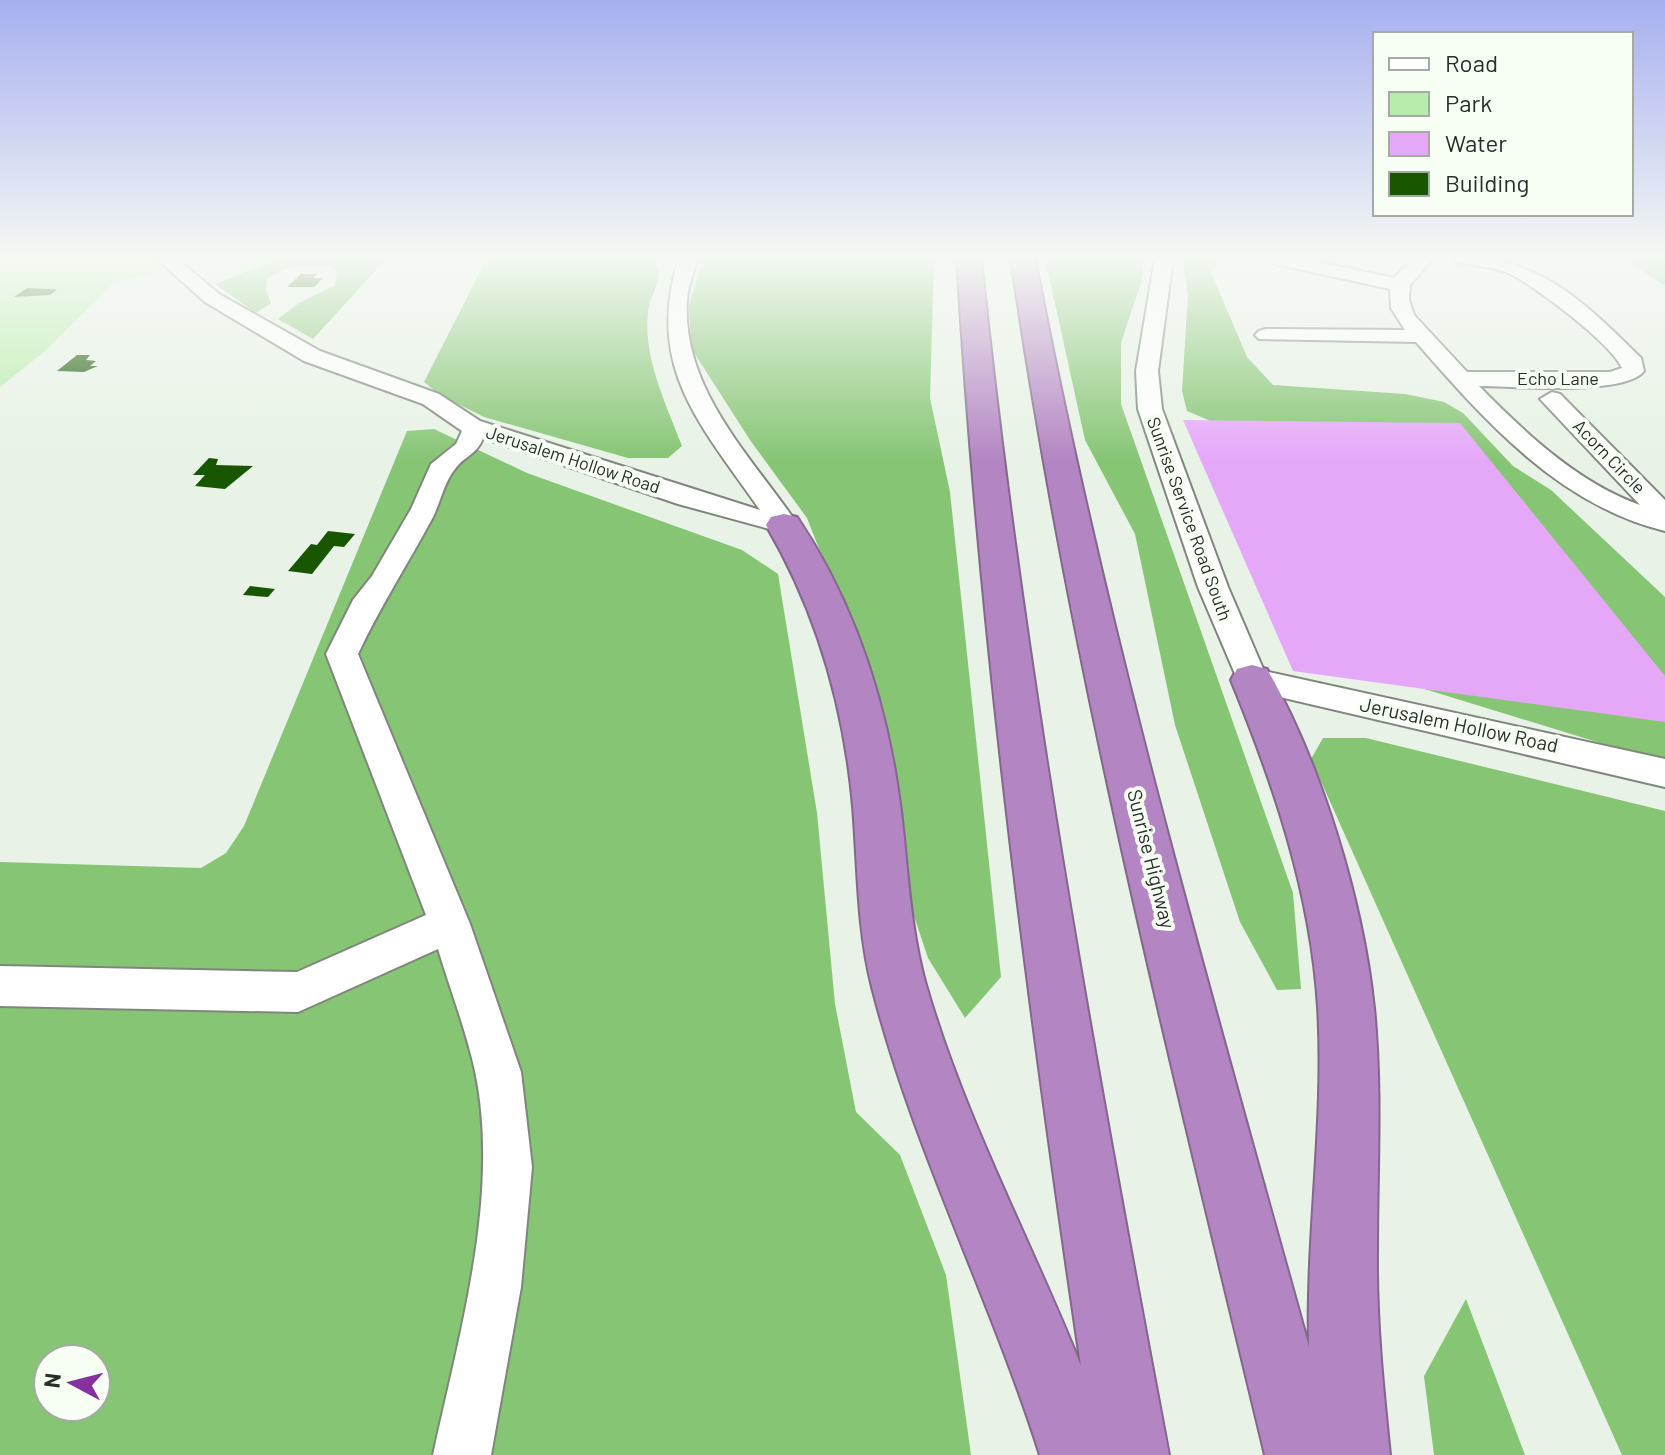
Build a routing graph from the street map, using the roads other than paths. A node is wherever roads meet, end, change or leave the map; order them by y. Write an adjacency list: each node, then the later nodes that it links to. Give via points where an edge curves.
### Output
1 (260, 326): 12 (street, Jerusalem Hollow Road, via 312,356 431,399)
2 (676, 326): 15 (street, via 686,374 714,426)
3 (975, 326): 22 (highway, via 1017,713)
4 (1035, 326): 23 (highway, Sunrise Highway, via 1118,720)
5 (1154, 326): 16 (street, Sunrise Service Road South, via 1147,371 1150,409 1228,629)
6 (1415, 326): 9 (street)
7 (1592, 326): 10 (street, Echo Lane, via 1633,363 1633,371 1613,379)
8 (1266, 335): 9 (street)
9 (1422, 336): 10 (street)
10 (1460, 379): 14 (street, via 1546,462 1600,498)
11 (1552, 399): 13 (street, Acorn Circle)
12 (476, 433): 15 (street, Jerusalem Hollow Road); 18 (street, via 467,448 444,464 412,509 384,581 368,600 342,654)
13 (1665, 515)
14 (1665, 523)
15 (784, 525): 21 (highway, via 823,596 855,695 871,764 886,922 911,1025 1041,1347)
16 (1252, 680): 17 (street, Jerusalem Hollow Road); 24 (highway, via 1320,862 1341,965 1349,1072 1343,1335)
17 (1665, 773)
18 (450, 924): 19 (street, via 298,992); 20 (street, via 498,1072 508,1167 495,1287)
19 (0, 986)
20 (462, 1455)
21 (1077, 1455)
22 (1132, 1455)
23 (1302, 1455)
24 (1353, 1455)

